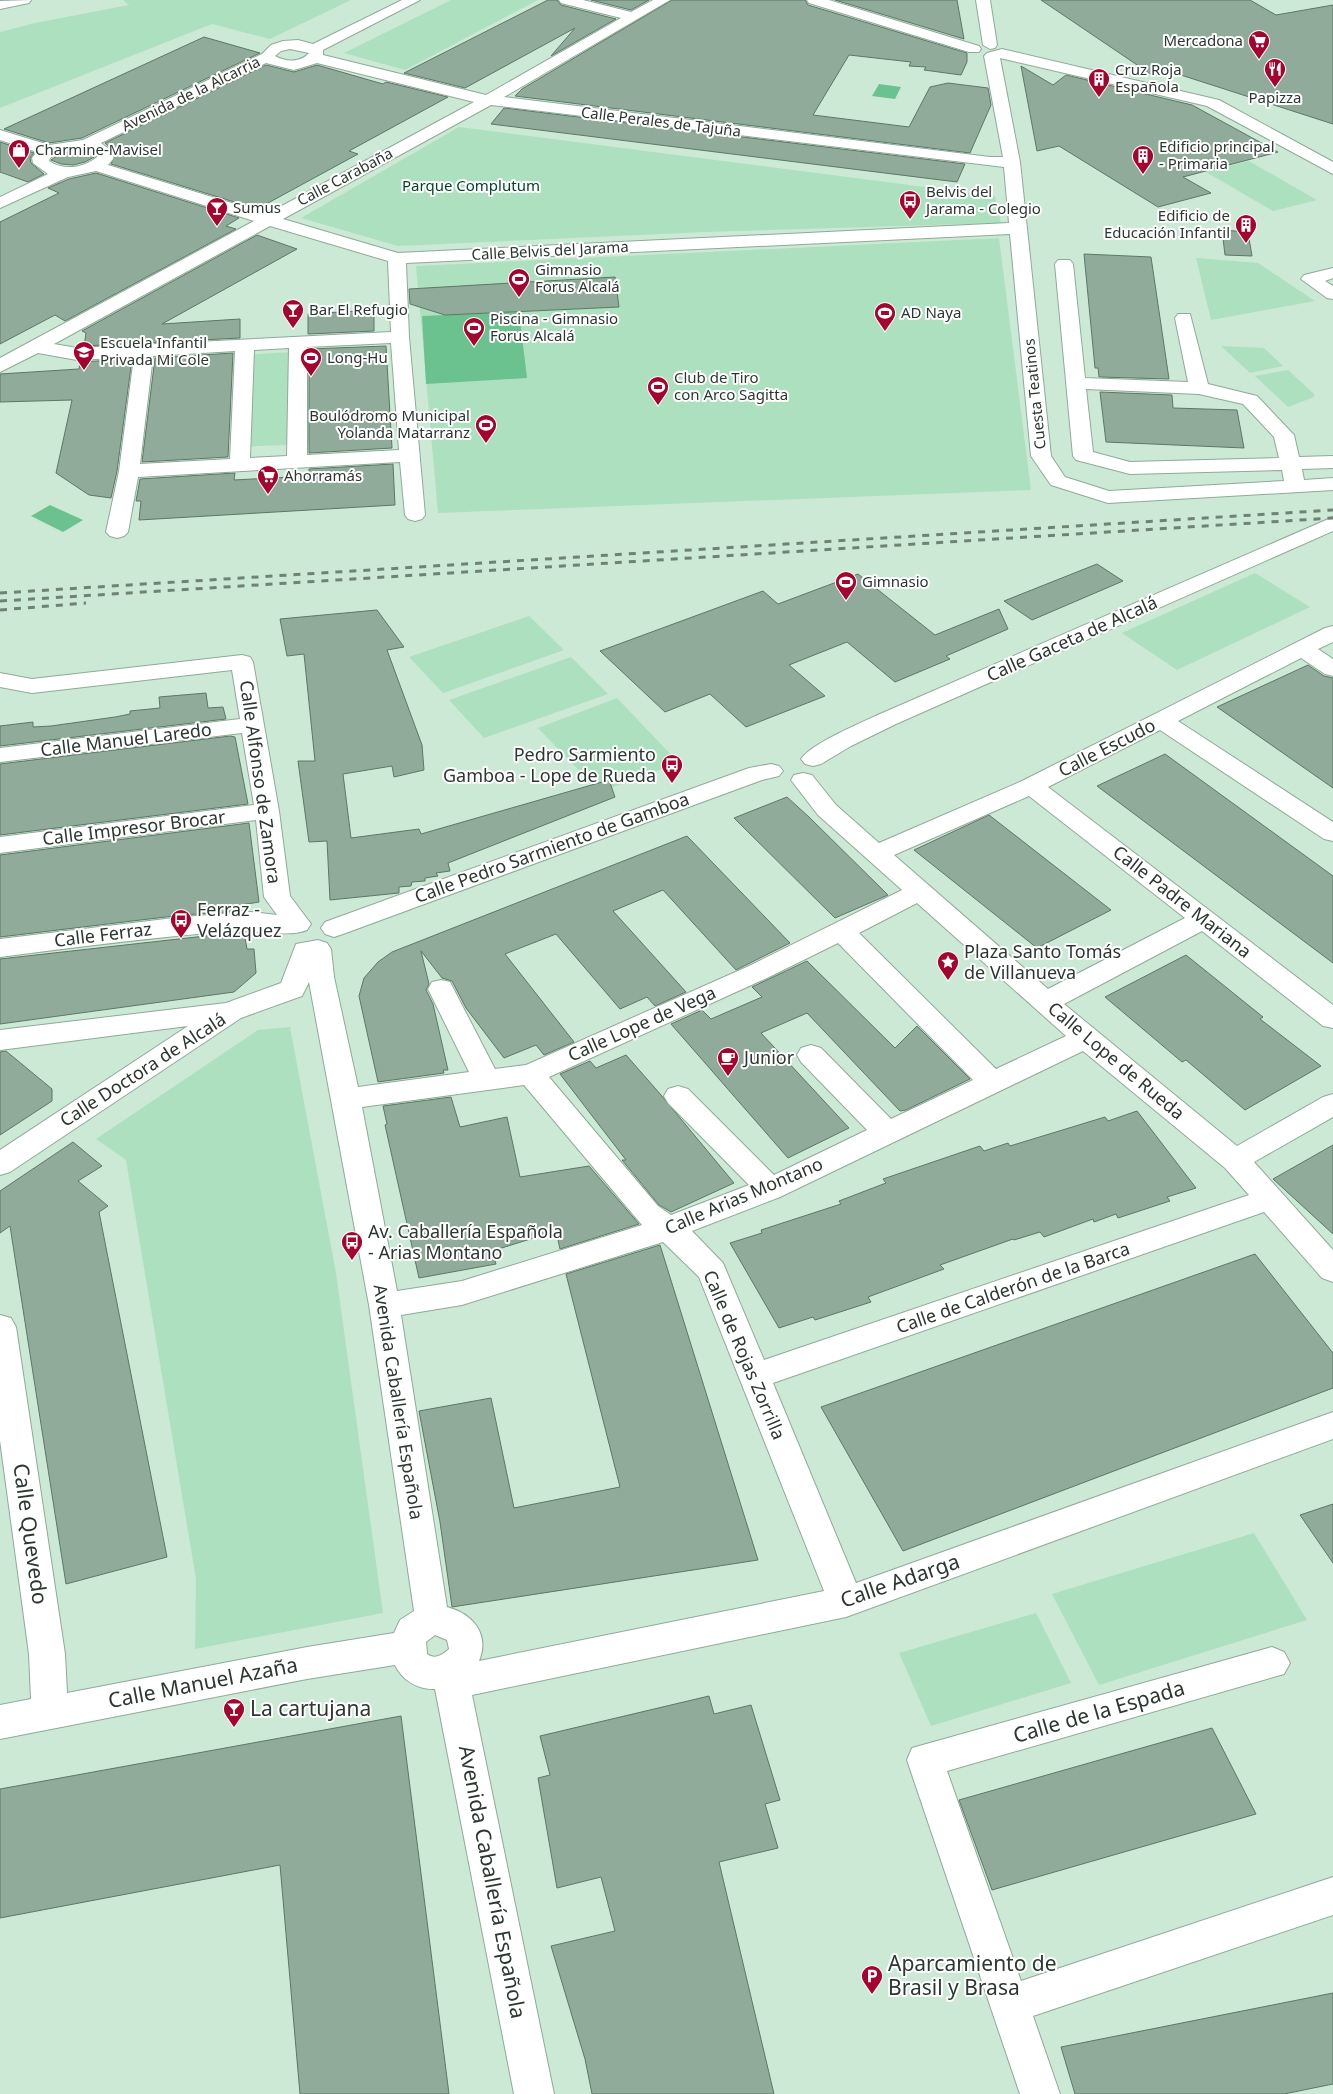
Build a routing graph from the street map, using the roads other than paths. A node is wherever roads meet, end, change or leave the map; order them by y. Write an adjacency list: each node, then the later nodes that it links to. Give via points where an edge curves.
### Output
1 (24, 0): 8 (street)
2 (385, 0): 10 (street, Avenida de la Alcarria)
3 (414, 0): 12 (street, Avenida de la Alcarria)
4 (566, 0): 9 (street)
5 (663, 0): 9 (street, Calle Carabaña)
6 (814, 0): 11 (street, via 974,49 983,55)
7 (983, 0): 11 (street, Cuesta Teatinos)
8 (0, 5)
9 (633, 17): 15 (street, Calle Carabaña)
10 (294, 45): 12 (street, Avenida de la Alcarria); 13 (street, Avenida de la Alcarria, via 276,48)
11 (994, 51): 20 (street, Cuesta Teatinos); 21 (street, via 1193,96)
12 (315, 54): 14 (street, Avenida de la Alcarria, via 301,63); 15 (street, Calle Perales de Tajuña)
13 (267, 57): 14 (street, Avenida de la Alcarria); 17 (street, Avenida de la Alcarria)
14 (282, 64): 19 (street, Avenida de la Alcarria)
15 (487, 100): 20 (street, Calle Perales de Tajuña, via 990,162); 25 (street, Calle Carabaña)
16 (0, 135): 18 (street)
17 (87, 144): 18 (street, Avenida de la Alcarria, via 67,145); 19 (street, via 99,147)
18 (46, 158): 22 (street, Avenida de la Alcarria); 23 (street, Avenida de la Alcarria)
19 (101, 159): 22 (street, Avenida de la Alcarria, via 82,170); 25 (street, Calle Belvis del Jarama)
20 (1012, 162): 26 (street, Cuesta Teatinos)
21 (1333, 169)
22 (65, 172): 24 (street, Avenida de la Alcarria)
23 (0, 186)
24 (0, 203)
25 (266, 220): 27 (street, Calle Belvis del Jarama); 35 (street, Calle Carabaña)
26 (1018, 228): 27 (street, Calle Belvis del Jarama); 47 (street, Cuesta Teatinos, via 1041,456 1058,481 1108,497)
27 (397, 258): 32 (street)
28 (1064, 264): 38 (street)
29 (1333, 273): 30 (street, via 1310,279)
30 (1333, 294)
31 (1184, 318): 39 (street)
32 (400, 337): 33 (street); 40 (street)
33 (298, 342): 34 (street); 41 (street)
34 (245, 344): 36 (street); 44 (street)
35 (37, 347): 36 (street, via 77,354); 37 (street, Calle Carabaña)
36 (144, 350): 45 (street)
37 (3, 362)
38 (1076, 384): 39 (street); 43 (street, via 1083,456 1130,468)
39 (1199, 388): 43 (street, via 1250,400 1284,435)
40 (409, 455): 41 (street); 48 (street)
41 (297, 461): 44 (street)
42 (1333, 462): 43 (street)
43 (1292, 463): 47 (street)
44 (240, 465): 45 (street)
45 (129, 471): 50 (street)
46 (1333, 484): 47 (street, Cuesta Teatinos)
47 (1295, 487)
48 (415, 515)
49 (1333, 524): 58 (street, Calle Gaceta de Alcalá)
50 (117, 532)
51 (1333, 633): 52 (street, Calle Escudo)
52 (1302, 650): 53 (street); 55 (street, Calle Escudo)
53 (1333, 669)
54 (0, 680): 56 (street, Calle Alfonso de Zamora, via 32,686 242,662)
55 (1162, 721): 59 (street, Calle Escudo); 61 (street)
56 (253, 725): 57 (street, Calle Manuel Laredo); 60 (street, Calle Alfonso de Zamora)
57 (0, 756)
58 (793, 764): 63 (street, Calle Lope de Rueda, via 827,810); 68 (street, Calle Pedro Sarmiento de Gamboa, via 758,773)
59 (1031, 786): 63 (street, Calle Escudo); 65 (street, Calle Padre Mariana)
60 (267, 810): 62 (street, Calle Impresor Brocar); 66 (street, Calle Alfonso de Zamora, via 277,897)
61 (1333, 833)
62 (0, 844)
63 (877, 853): 64 (street, Calle Lope de Rueda)
64 (920, 892): 67 (street, Calle Lope de Vega); 71 (street, Calle Lope de Rueda)
65 (1204, 919): 71 (street); 73 (street, Calle Padre Mariana)
66 (297, 925): 68 (street, via 290,934 291,942); 68 (street, Calle Ferraz, via 310,920 332,924); 69 (street, Calle Ferraz, via 232,922)
67 (842, 931): 77 (street, Calle Lope de Vega); 79 (street)
68 (319, 942): 72 (street, Calle Doctora de Alcalá, via 293,989); 81 (street, Avenida Caballería Española, via 321,977)
69 (0, 948)
70 (441, 989): 78 (street)
71 (1046, 1002): 74 (street, Calle Lope de Rueda)
72 (231, 1011): 75 (street); 85 (street, Calle Doctora de Alcalá)
73 (1333, 1019)
74 (1086, 1038): 79 (street, Calle Arias Montano); 84 (street, Calle Lope de Rueda)
75 (0, 1040)
76 (811, 1055): 83 (street)
77 (531, 1074): 78 (street, Calle Lope de Vega); 88 (street, Calle de Rojas Zorrilla, via 648,1214)
78 (487, 1082): 81 (street, Calle Lope de Vega)
79 (992, 1082): 83 (street, Calle Arias Montano)
80 (678, 1096): 86 (street)
81 (346, 1099): 90 (street, Avenida Caballería Española)
82 (1333, 1104): 84 (street)
83 (887, 1133): 86 (street, Calle Arias Montano)
84 (1236, 1160): 87 (street, Calle Lope de Rueda)
85 (0, 1164)
86 (770, 1189): 88 (street, Calle Arias Montano)
87 (1270, 1199): 89 (street, Calle Lope de Rueda); 92 (street, Calle de Calderón de la Barca)
88 (667, 1229): 90 (street, Calle Arias Montano, via 462,1293); 92 (street, Calle de Rojas Zorrilla, via 712,1271)
89 (1333, 1270)
90 (384, 1305): 95 (street, Avenida Caballería Española)
91 (0, 1328): 99 (street, Calle Quevedo, via 48,1654)
92 (755, 1376): 94 (street, Calle de Rojas Zorrilla)
93 (1333, 1425): 94 (street, Calle Adarga)
94 (846, 1602): 98 (street, Calle Adarga)
95 (432, 1619): 96 (street, via 409,1635); 98 (street, via 446,1620 459,1626 466,1637 466,1651)
96 (406, 1647): 98 (street, via 412,1664 427,1673); 99 (street, Calle Manuel Azaña)
97 (1272, 1663): 102 (street, Calle de la Espada, via 925,1760)
98 (449, 1677): 103 (street, Avenida Caballería Española)
99 (50, 1712): 100 (street, Calle Manuel Azaña)
100 (0, 1722)
101 (1333, 1896): 102 (street)
102 (1010, 2004): 104 (street)
103 (534, 2094)
104 (1040, 2094)

